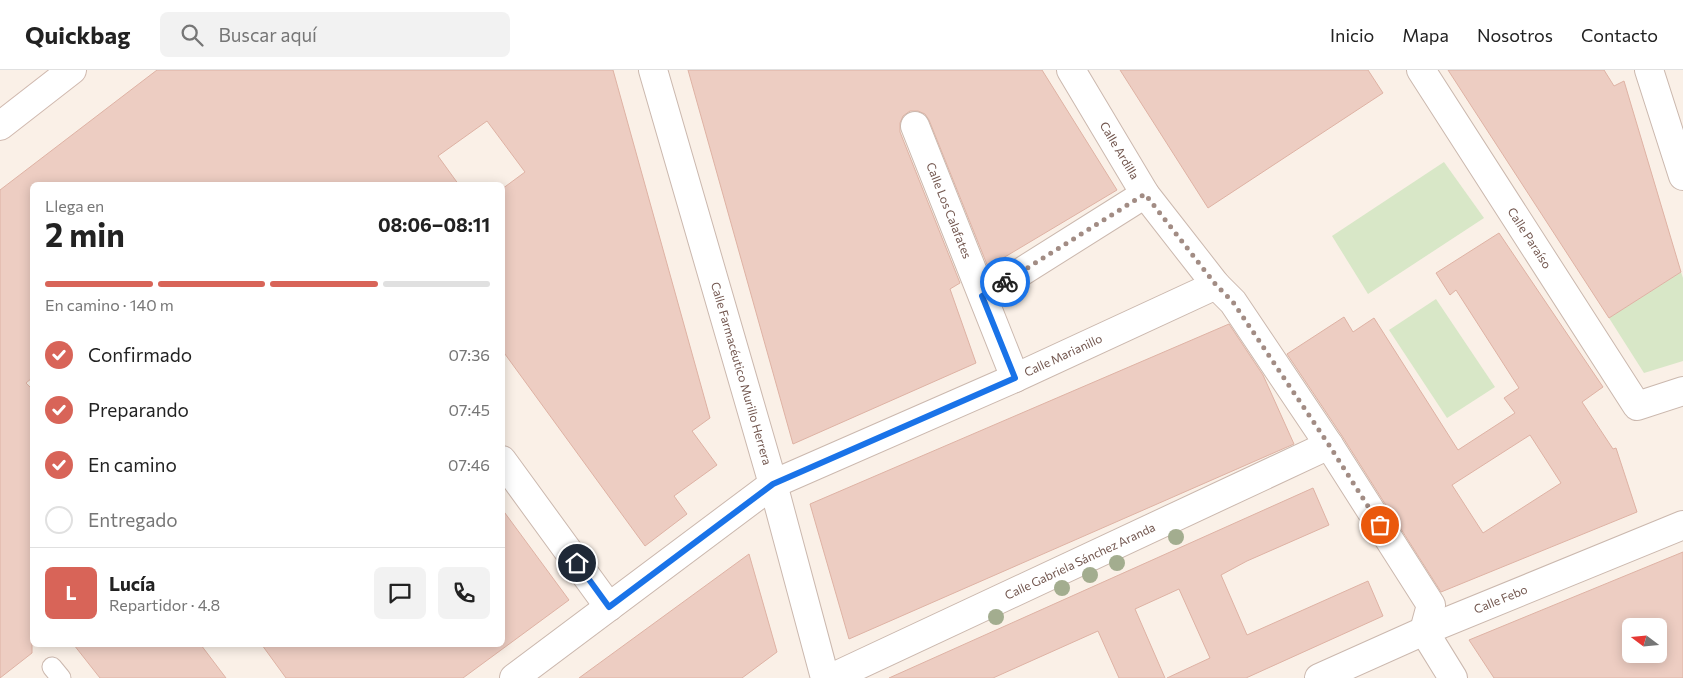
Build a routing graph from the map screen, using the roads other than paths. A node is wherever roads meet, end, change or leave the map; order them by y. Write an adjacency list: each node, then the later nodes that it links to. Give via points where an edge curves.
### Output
1 (72, 70): 6 (street)
2 (653, 70): 16 (street, Calle Farmacéutico Murillo Herrera)
3 (1072, 70): 9 (street, Calle Ardilla)
4 (1421, 70): 13 (street, Calle Paraíso, via 1638,406)
5 (1649, 70): 8 (street)
6 (0, 126)
7 (915, 126): 11 (street, Calle Los Calafates)
8 (1683, 176)
9 (1145, 194): 10 (street, Calle Ardilla); 11 (street)
10 (1216, 285): 12 (street, Calle Marianillo); 14 (street, Calle Ardilla, via 1233,302)
11 (982, 296): 12 (street, Calle Los Calafates)
12 (1015, 378): 16 (street, Calle Marianillo)
13 (1683, 391)
14 (1329, 445): 19 (street, Calle Ardilla, via 1431,605); 22 (street, Calle Gabriela Sánchez Aranda)
15 (505, 464): 18 (street)
16 (773, 484): 18 (street, Calle Marianillo); 21 (street, Calle Farmacéutico Murillo Herrera)
17 (1683, 525): 19 (street, Calle Febo)
18 (609, 607): 20 (street, Calle Marianillo)
19 (1424, 631): 23 (street, Calle Febo); 24 (street)
20 (514, 678)
21 (825, 678)
22 (831, 678)
23 (1319, 678)
24 (1453, 678)

